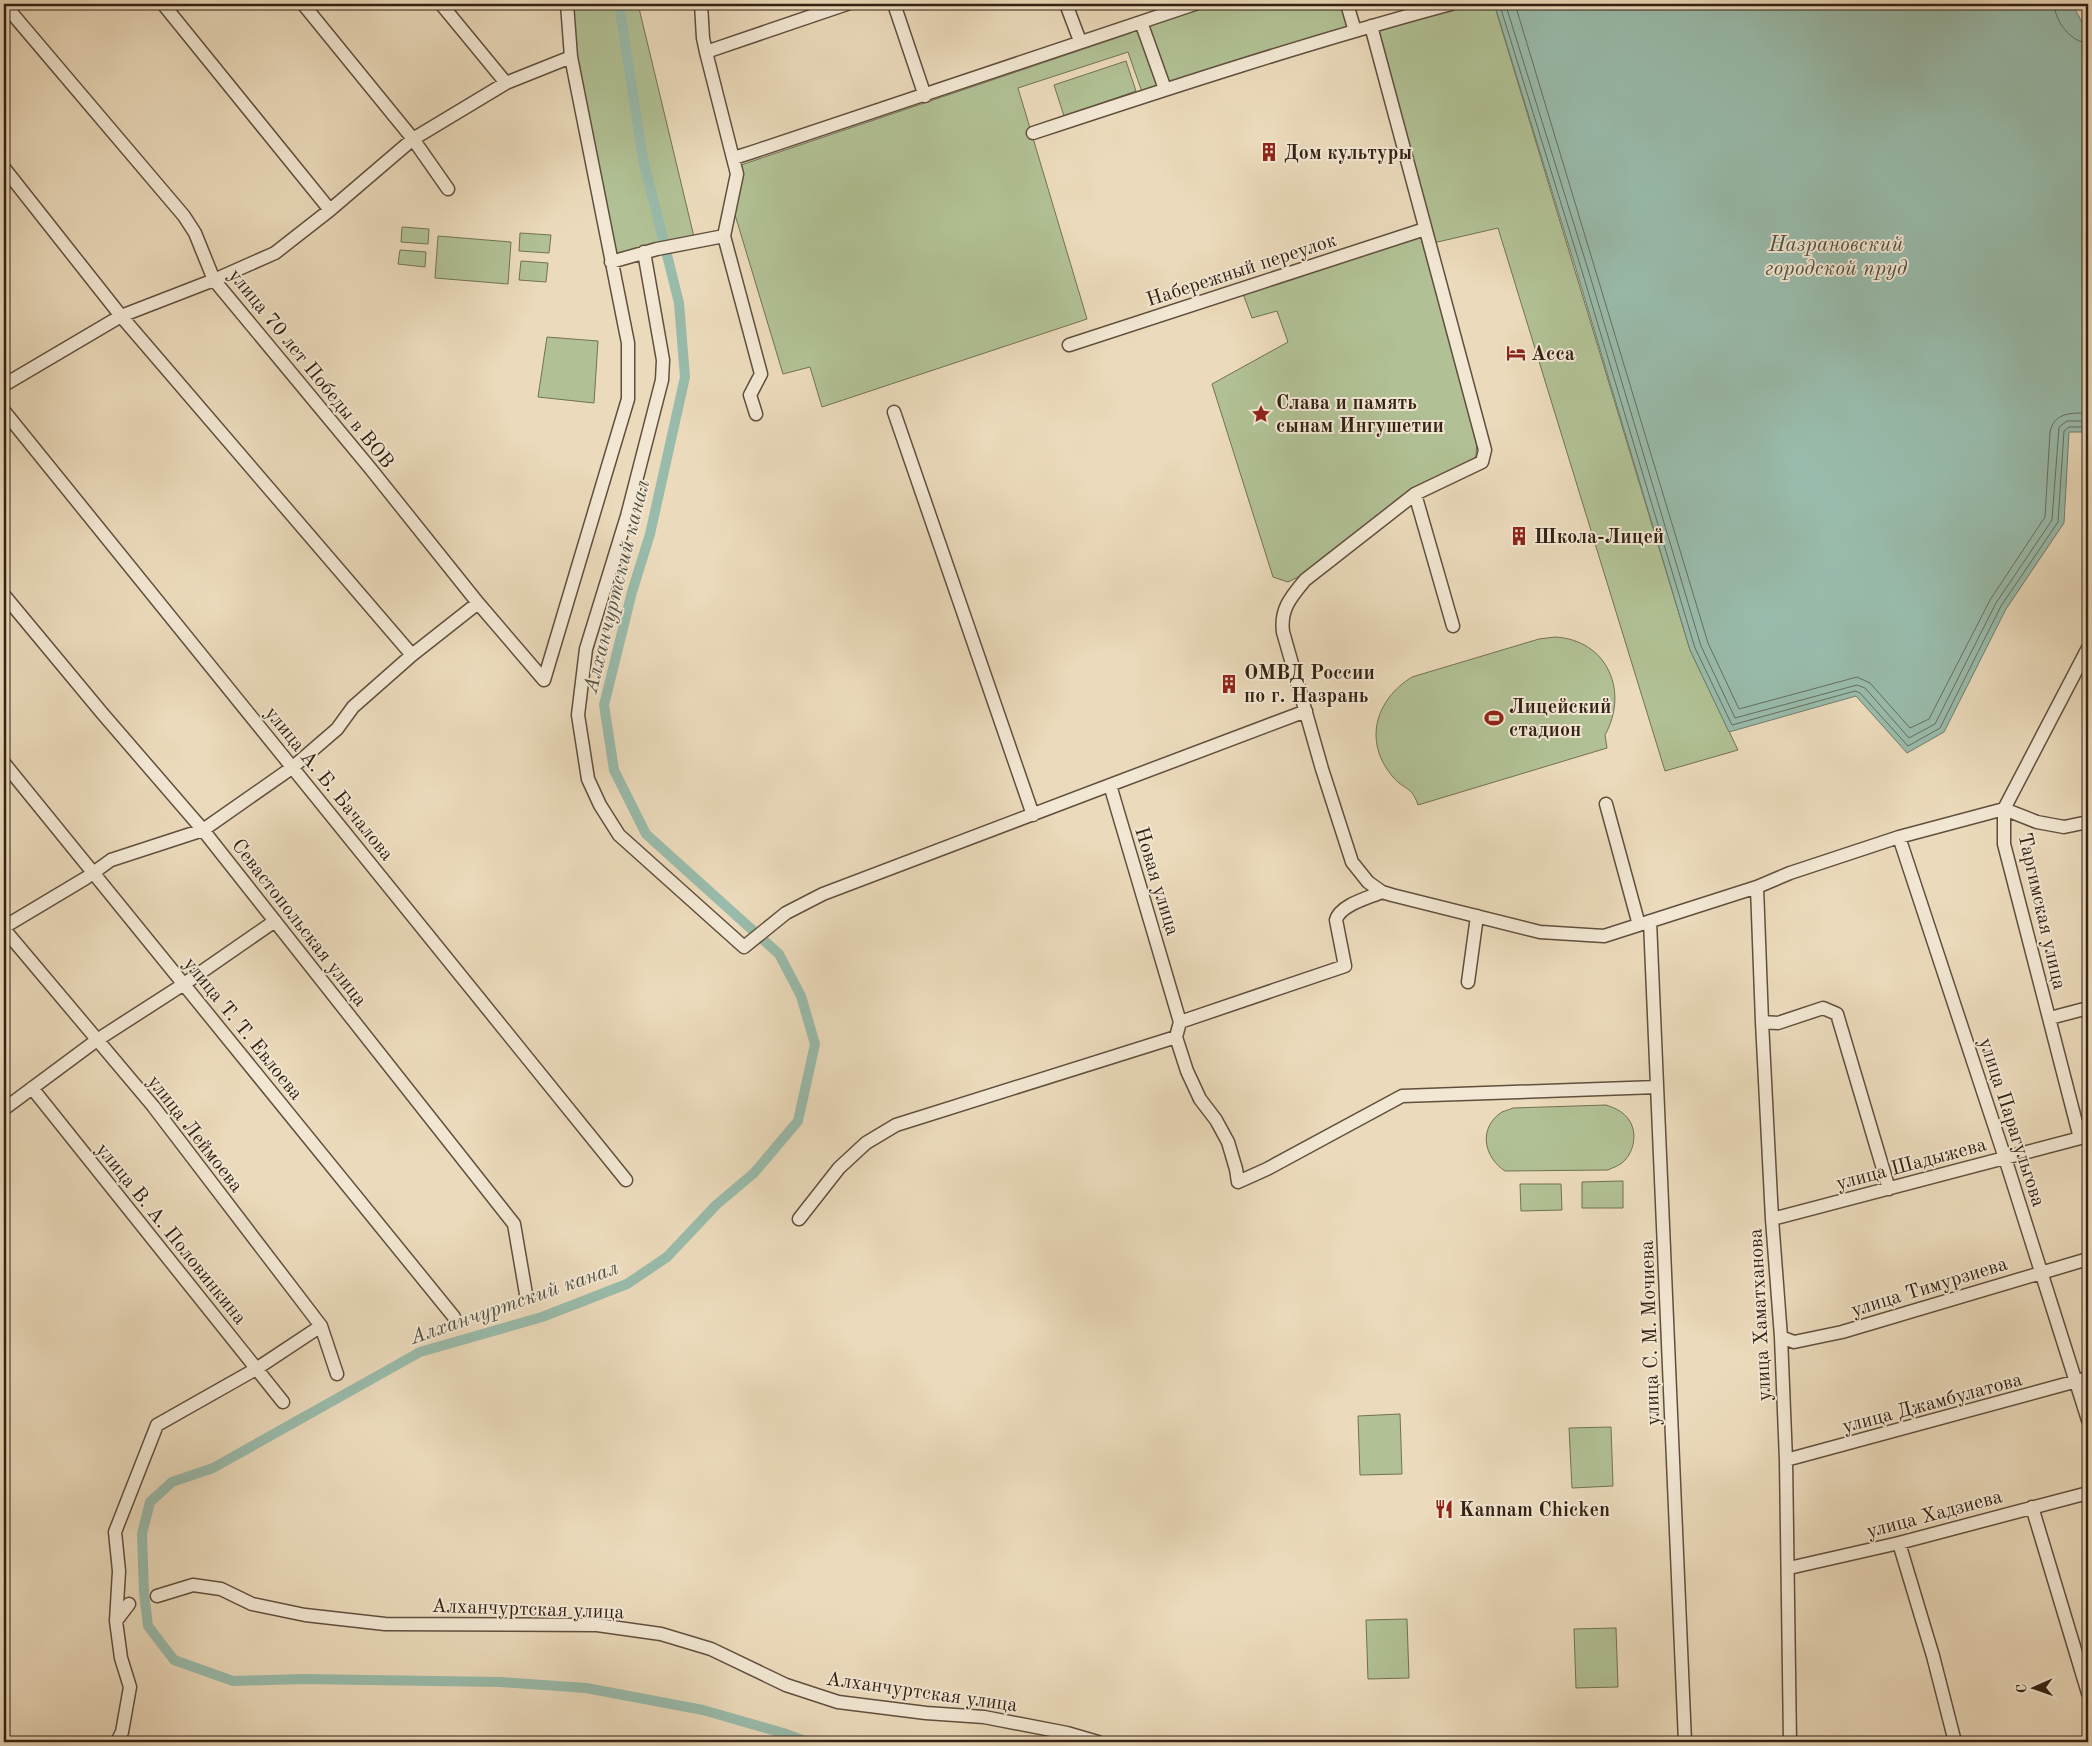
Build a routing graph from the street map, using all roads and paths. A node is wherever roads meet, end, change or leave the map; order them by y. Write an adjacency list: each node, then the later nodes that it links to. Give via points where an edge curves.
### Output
1 (4, 4): 32 (street, улица 70 лет Победы в ВОВ, via 184,216 195,233)
2 (163, 4): 27 (street)
3 (303, 4): 23 (street)
4 (442, 4): 19 (street)
5 (567, 4): 18 (street)
6 (701, 4): 17 (street)
7 (847, 4): 17 (street)
8 (894, 4): 21 (street)
9 (1066, 4): 16 (street)
10 (1195, 4): 13 (street)
11 (1347, 4): 15 (street)
12 (1451, 4): 14 (street)
13 (1141, 22): 16 (street); 20 (street)
14 (1371, 26): 15 (street); 28 (street)
15 (1355, 31): 20 (street)
16 (1080, 41): 21 (street)
17 (706, 52): 24 (street)
18 (571, 57): 19 (street); 31 (street)
19 (506, 83): 23 (street)
20 (1165, 89): 22 (street)
21 (925, 96): 24 (street)
22 (1033, 133)
23 (413, 139): 26 (street); 27 (street)
24 (734, 158): 29 (street, via 737,174)
25 (4, 168): 33 (street)
26 (448, 189)
27 (330, 210): 32 (street, via 275,252)
28 (1425, 228): 34 (street, Набережный переулок); 39 (street, via 1485,450 1482,462)
29 (724, 236): 30 (street); 38 (street, via 761,374 750,395)
30 (644, 252): 31 (street); 51 (street, via 663,360 662,380 627,516 586,649 578,714 588,780 619,835 744,947 786,913 823,894)
31 (611, 262): 41 (street, улица 70 лет Победы в ВОВ, via 628,343 628,399 544,680)
32 (214, 280): 33 (street); 41 (street, улица 70 лет Победы в ВОВ)
33 (121, 316): 35 (street); 44 (street)
34 (1069, 345)
35 (4, 385)
36 (4, 411): 47 (street, улица А. Б. Бачалова)
37 (894, 412): 51 (street)
38 (756, 414)
39 (1414, 494): 42 (street); 45 (street, via 1305,580 1290,598 1282,620 1283,632)
40 (4, 595): 53 (street, Севастопольская улица)
41 (478, 603): 44 (street)
42 (1453, 626)
43 (2088, 648): 50 (street)
44 (412, 655): 47 (street, via 354,707 337,729)
45 (1306, 711): 48 (street); 57 (street, via 1352,862 1361,875)
46 (4, 763): 55 (street, улица Т. Т. Евлоева)
47 (293, 766): 53 (street); 76 (street, улица А. Б. Бачалова)
48 (1110, 785): 51 (street); 66 (street, Новая улица)
49 (1606, 804): 60 (street, улица С. М. Мочиева)
50 (2004, 809): 52 (street, via 2037,822 2064,827); 54 (street); 65 (street, Таргимская улица, via 2004,844)
51 (1033, 815)
52 (2088, 822)
53 (203, 830): 55 (street, via 111,860); 59 (street, Севастопольская улица)
54 (1899, 837): 56 (street); 75 (street, улица Парагульгова)
55 (92, 874): 61 (street); 63 (street, улица Т. Т. Евлоева)
56 (1757, 886): 60 (street); 67 (street, улица Хаматханова)
57 (1382, 892): 58 (street); 66 (street, via 1337,916 1345,966)
58 (1477, 916): 60 (street, via 1540,932 1604,936); 62 (street)
59 (275, 921): 63 (street); 82 (street, Севастопольская улица, via 514,1224)
60 (1644, 923): 70 (street, улица С. М. Мочиева)
61 (4, 928): 69 (street, улица Леймоева)
62 (1468, 982)
63 (184, 984): 69 (street); 83 (street, улица Т. Т. Евлоева)
64 (2088, 1008): 65 (street)
65 (2050, 1018): 74 (street, Таргимская улица)
66 (1180, 1022): 68 (street)
67 (1762, 1022): 77 (street, via 1778,1023 1823,1008 1837,1014); 79 (street, улица Хаматханова)
68 (1176, 1038): 70 (street, via 1200,1099 1228,1142 1238,1182 1402,1096); 78 (street, via 896,1125 866,1143 839,1168)
69 (97, 1040): 71 (street); 84 (street, улица Леймоева, via 153,1106)
70 (1657, 1087): 103 (street, улица С. М. Мочиева)
71 (32, 1088): 73 (street); 86 (street, улица В. А. Половинкина)
72 (4, 1093): 73 (street)
73 (8, 1106)
74 (2084, 1137): 75 (street, улица Шадыжева)
75 (2005, 1158): 77 (street, улица Шадыжева); 81 (street, улица Парагульгова)
76 (626, 1180)
77 (1889, 1189): 79 (street, улица Шадыжева)
78 (799, 1219)
79 (1772, 1219): 85 (street, улица Хаматханова)
80 (2088, 1259): 81 (street, улица Тимурзиева)
81 (2042, 1272): 85 (street, улица Тимурзиева, via 1842,1332 1794,1342); 89 (street, улица Парагульгова)
82 (526, 1294)
83 (454, 1317)
84 (321, 1326): 86 (street); 87 (street, улица Леймоева)
85 (1781, 1337): 92 (street, улица Хаматханова)
86 (256, 1369): 90 (street, улица В. А. Половинкина); 99 (street, via 157,1425 115,1532 119,1571)
87 (337, 1374)
88 (2088, 1378): 89 (street, улица Джамбулатова)
89 (2075, 1383): 91 (street, улица Парагульгова); 92 (street, улица Джамбулатова)
90 (283, 1402)
91 (2088, 1420)
92 (1786, 1460): 96 (street, улица Хаматханова)
93 (2088, 1493): 94 (street, улица Хадзиева)
94 (2032, 1507): 95 (street, улица Хадзиева); 100 (street)
95 (1899, 1543): 96 (street, улица Хадзиева); 105 (street)
96 (1789, 1568): 104 (street, улица Хаматханова)
97 (158, 1596): 102 (street, Алханчуртская улица, via 193,1586 221,1590 252,1604 305,1616 385,1624 597,1625 661,1634 711,1649 786,1685 838,1702 984,1717)
98 (129, 1604): 99 (street)
99 (116, 1621): 101 (street, via 121,1658 130,1687 122,1732)
100 (2088, 1694)
101 (117, 1742)
102 (1098, 1742)
103 (1685, 1742)
104 (1790, 1742)
105 (1955, 1742)

